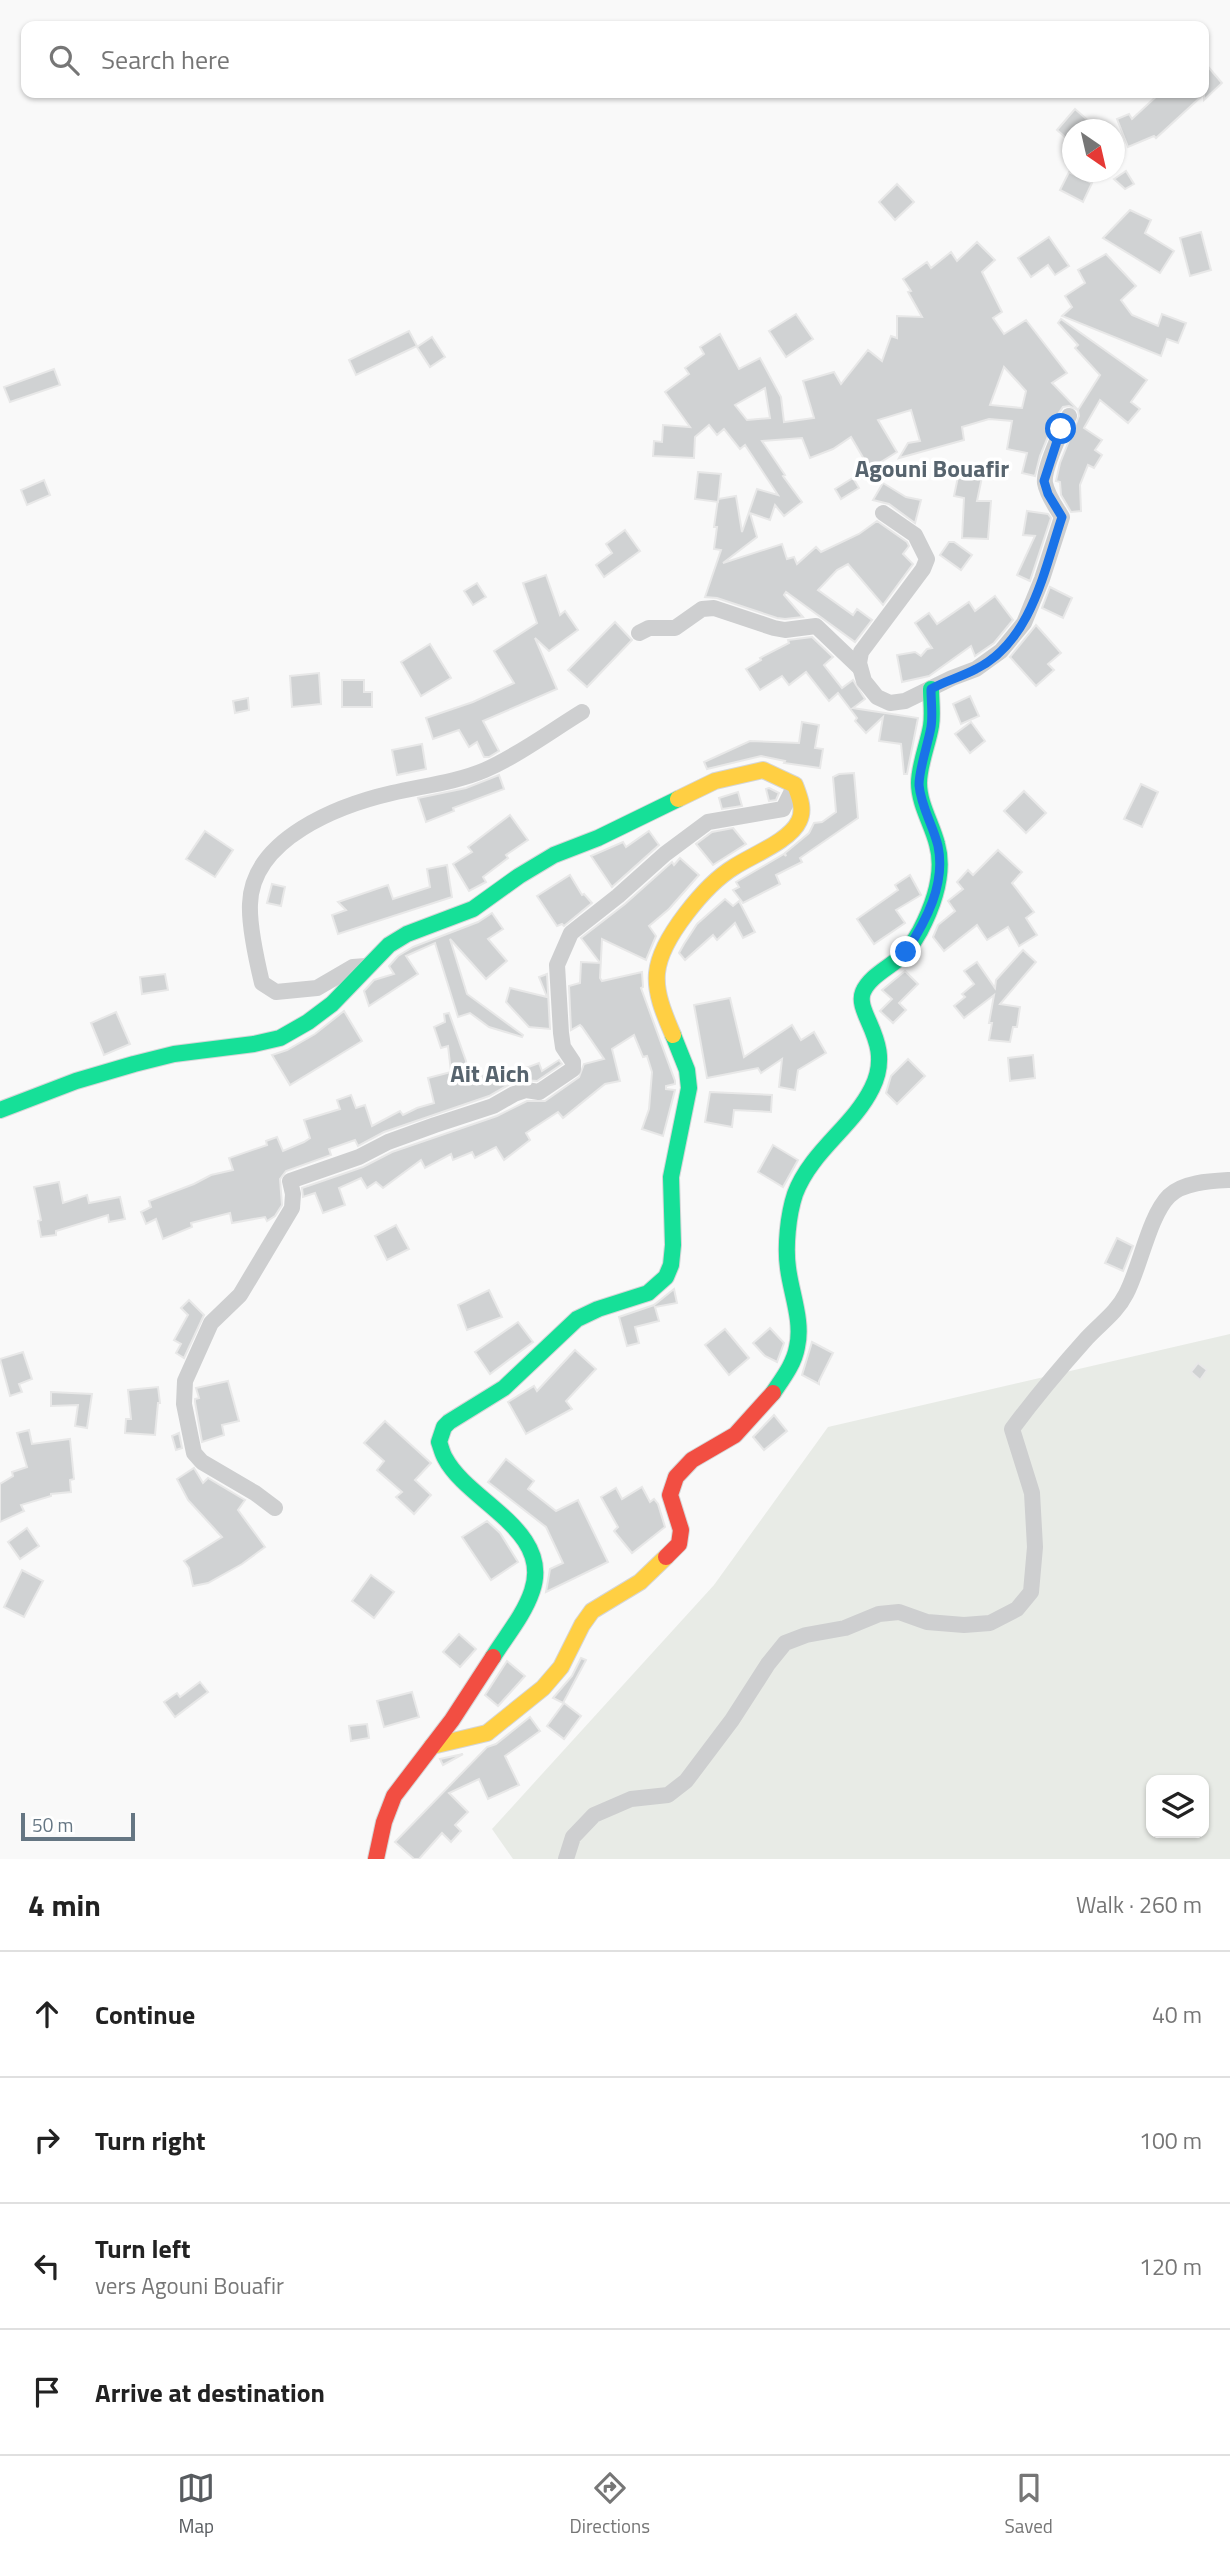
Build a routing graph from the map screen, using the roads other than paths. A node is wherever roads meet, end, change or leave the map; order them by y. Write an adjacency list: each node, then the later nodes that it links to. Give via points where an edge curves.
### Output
1 (1069, 416): 5 (street, via 1044,481 1062,517 1024,623 1001,651 976,669)
2 (883, 513): 4 (street, via 915,535 927,559 861,652)
3 (639, 633): 4 (street, via 649,628 675,628 702,609 714,608 785,630 816,626)
4 (860, 668): 5 (street, via 877,698 890,703)
5 (931, 689): 12 (main road, via 932,723 919,783 938,846 934,900 906,952 863,992 861,1003 878,1039 881,1058 874,1085 863,1104 822,1148 795,1194 787,1265 798,1345 790,1368 735,1435 692,1460 676,1477 670,1495 681,1530 679,1544 640,1582 592,1611 561,1667 542,1688 487,1732)
6 (582, 712): 8 (street, via 485,770 347,805 304,827 265,861 250,903 262,983 276,992 317,988 353,967)
7 (795, 785): 8 (main road, via 763,770 715,781 554,855 473,909 407,934); 11 (street, via 783,809 708,822 571,933 557,965 561,1033 573,1062 566,1075 539,1092 514,1094 493,1107 289,1181 292,1208 240,1295 211,1323 185,1381 184,1405 194,1453); 12 (main road, via 803,809 792,831 726,872 694,906 658,962 658,988 690,1091 671,1178 672,1263 667,1279 653,1291 575,1320 521,1375 447,1423 440,1433 441,1452 452,1470 528,1542 536,1571 529,1601)
8 (366, 966): 9 (main road, via 332,1004 280,1038 134,1063)
9 (0, 1110)
10 (1230, 1180): 14 (street, via 1179,1188 1168,1197 1126,1294 1012,1429 1032,1493 1035,1547 1031,1592 1017,1609 990,1623 964,1625 927,1622 899,1612 879,1614 785,1643 686,1781 668,1795 631,1799 594,1815 573,1837)
11 (275, 1508)
12 (432, 1746): 13 (main road, via 390,1804)
13 (376, 1859)
14 (566, 1859)

